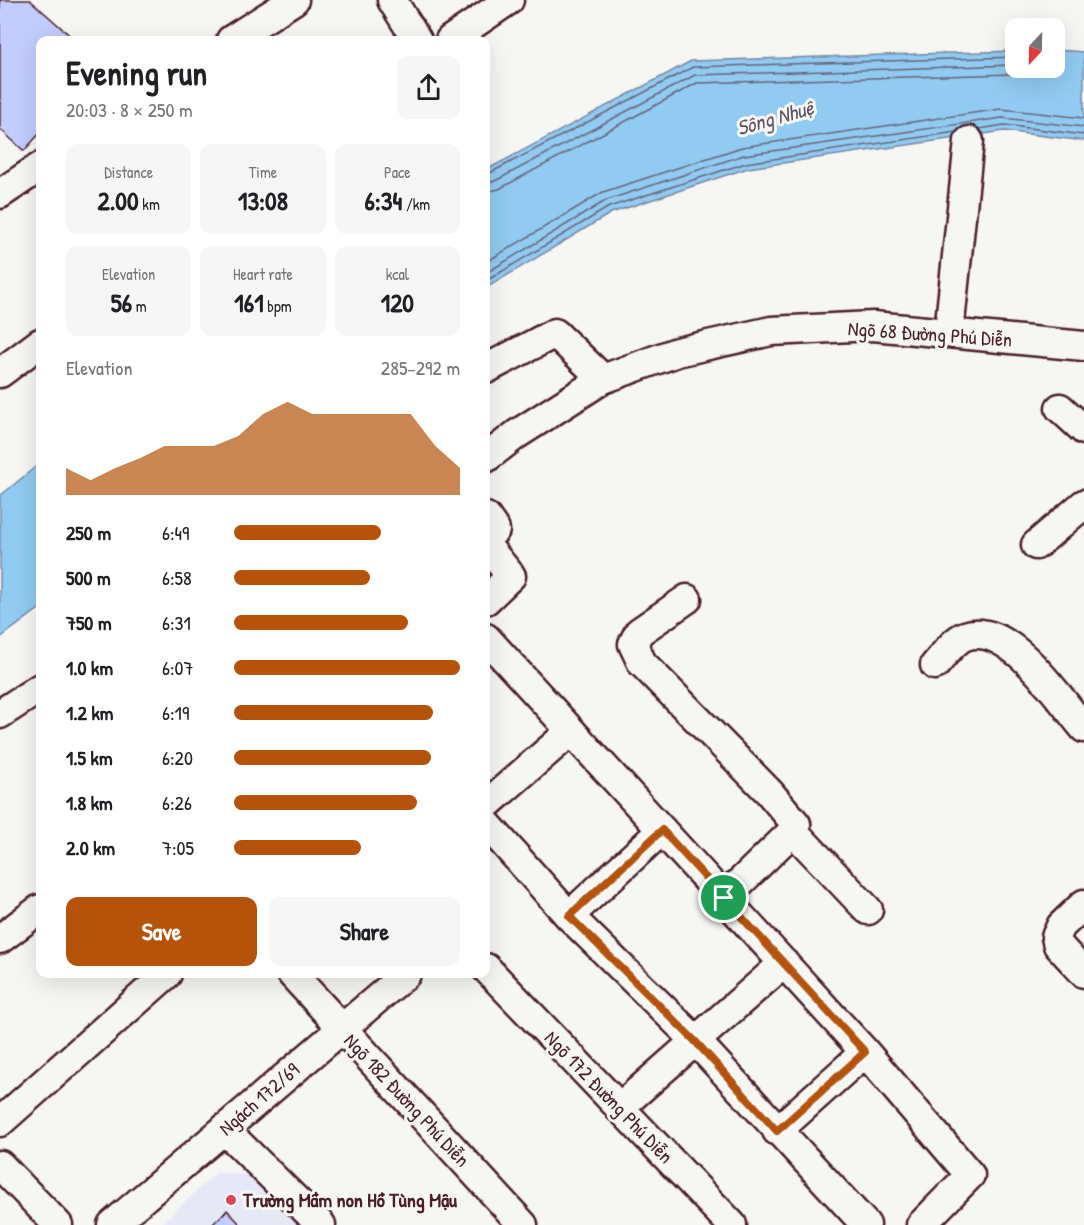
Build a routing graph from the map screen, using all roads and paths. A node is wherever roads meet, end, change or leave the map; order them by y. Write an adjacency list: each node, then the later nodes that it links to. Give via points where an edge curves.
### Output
1 (294, 0): 4 (street)
2 (392, 0): 5 (street)
3 (509, 0): 6 (street)
4 (237, 36)
5 (414, 36)
6 (456, 36)
7 (969, 141): 10 (street)
8 (36, 170): 9 (street)
9 (0, 194)
10 (949, 332): 11 (street, Ngõ 68 Đường Phú Diễn); 15 (street, Ngõ 68 Đường Phú Diễn, via 873,326 771,332 677,352)
11 (1084, 346)
12 (36, 347): 14 (street)
13 (490, 367): 15 (street, via 555,333)
14 (0, 373)
15 (603, 379): 18 (street, Ngõ 68 Đường Phú Diễn)
16 (1060, 408): 17 (street)
17 (1084, 430)
18 (490, 455)
19 (1084, 504): 22 (street)
20 (490, 522): 21 (street, via 495,530)
21 (490, 534)
22 (1036, 545)
23 (490, 550): 24 (street, via 511,576)
24 (490, 596)
25 (687, 599): 35 (street, via 639,632 633,644 635,652 786,811 796,824)
26 (490, 642): 31 (street)
27 (935, 665): 30 (street, via 965,636 1000,639 1028,662)
28 (36, 691): 29 (street)
29 (0, 714)
30 (1084, 728)
31 (571, 731): 32 (street); 34 (street)
32 (490, 802)
33 (490, 827): 40 (street)
34 (662, 830): 36 (street); 40 (street)
35 (793, 831): 36 (street); 38 (street)
36 (724, 898): 42 (street)
37 (1084, 904): 44 (street, via 1061,926 1056,937 1058,945)
38 (868, 910)
39 (36, 912): 41 (street)
40 (569, 916): 49 (street)
41 (0, 939)
42 (784, 963): 49 (street); 50 (street)
43 (490, 972): 51 (street, Ngõ 172 Đường Phú Diễn)
44 (1084, 973)
45 (162, 978): 52 (street)
46 (296, 978): 48 (street, Ngõ 182 Đường Phú Diễn)
47 (401, 978): 48 (street, Ngách 172/69)
48 (341, 1030): 53 (street, Ngách 172/69); 59 (street, Ngõ 182 Đường Phú Diễn)
49 (694, 1040): 51 (street); 54 (street)
50 (865, 1052): 54 (street); 62 (street, via 970,1175)
51 (619, 1108): 60 (street, Ngõ 172 Đường Phú Diễn)
52 (0, 1122)
53 (224, 1129): 57 (street, Ngách 172/69); 58 (street)
54 (777, 1131): 61 (street)
55 (0, 1165): 56 (street)
56 (58, 1225)
57 (112, 1225)
58 (321, 1225)
59 (523, 1225)
60 (732, 1225)
61 (866, 1225)
62 (921, 1225)

